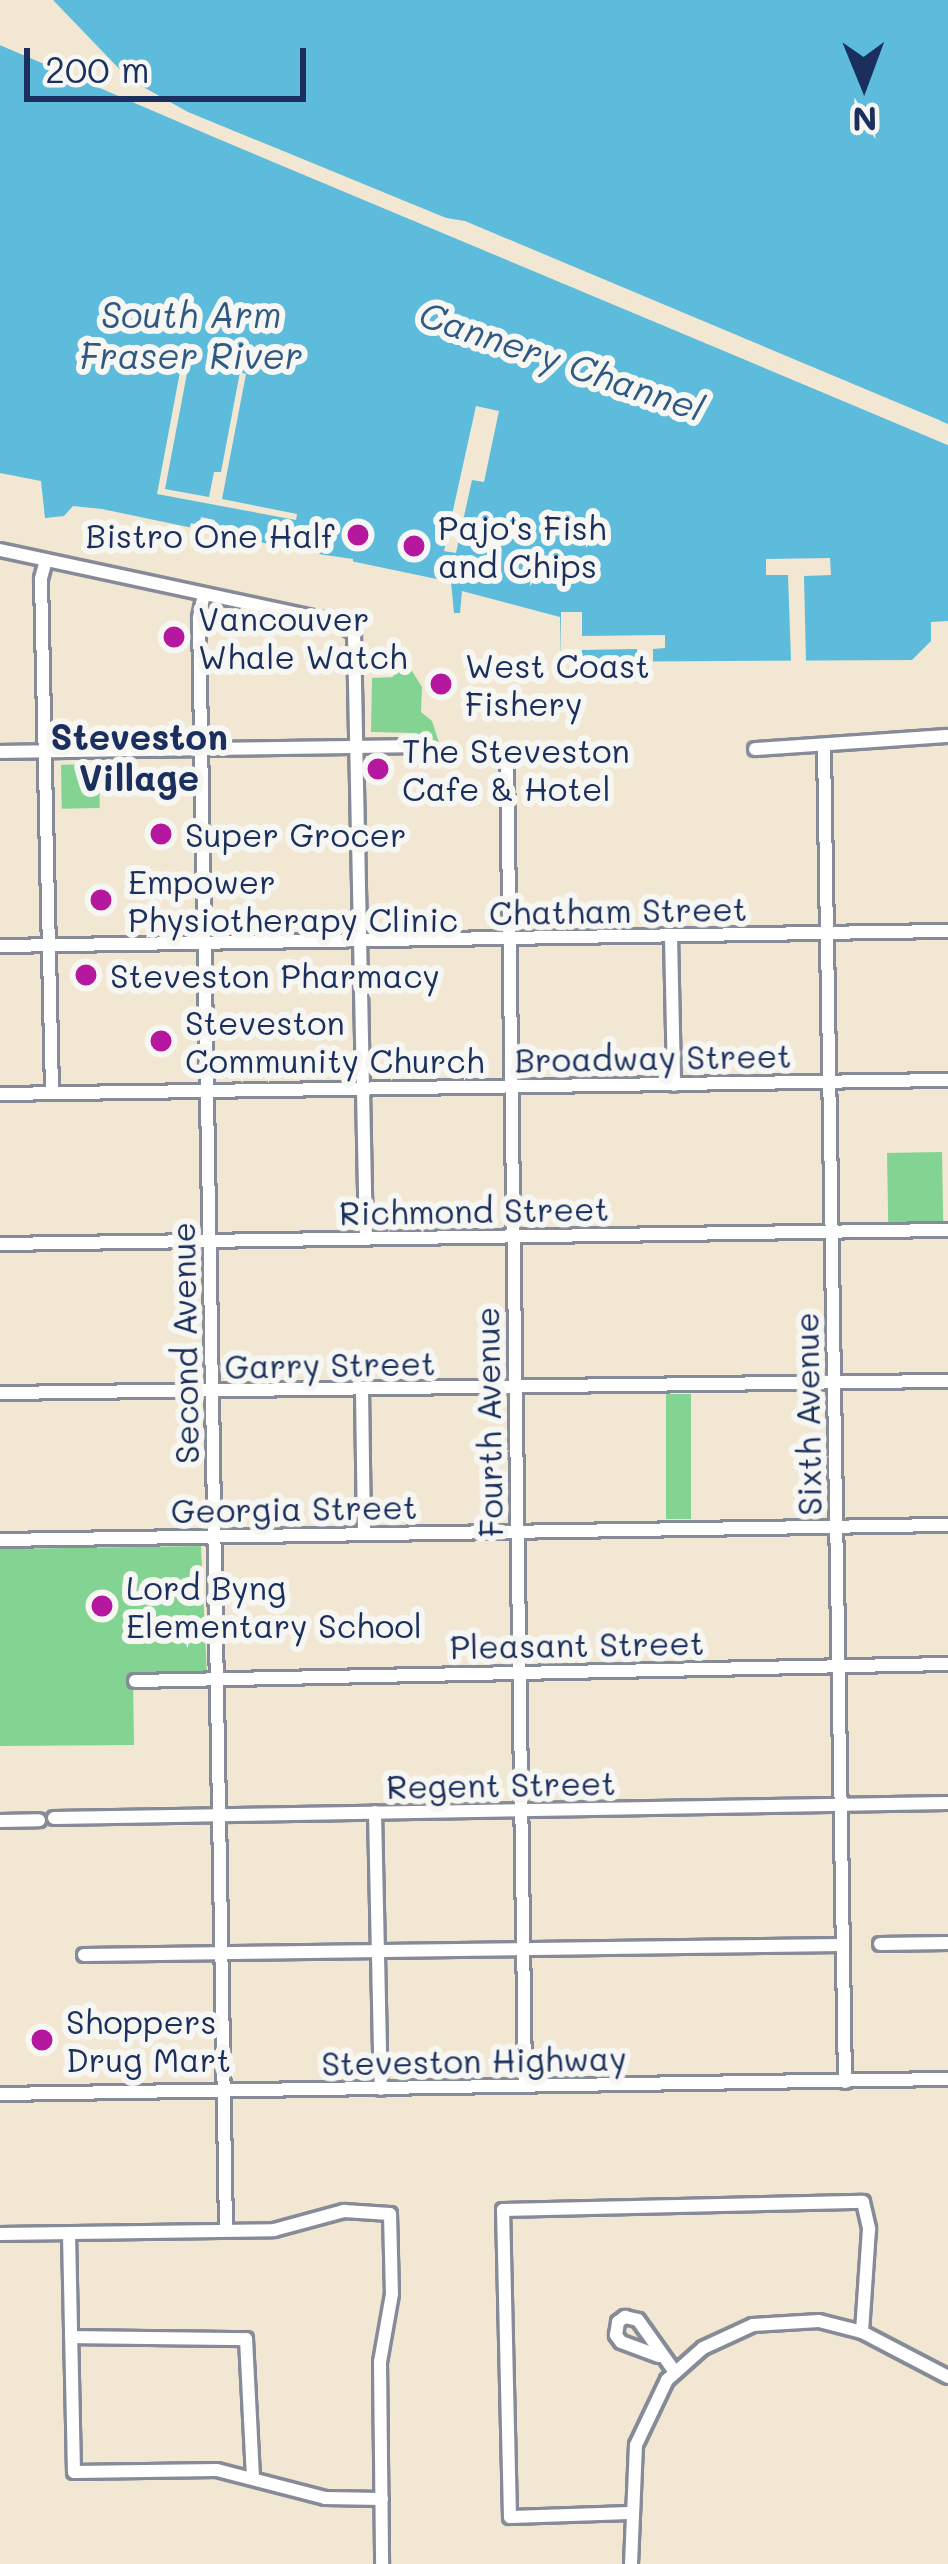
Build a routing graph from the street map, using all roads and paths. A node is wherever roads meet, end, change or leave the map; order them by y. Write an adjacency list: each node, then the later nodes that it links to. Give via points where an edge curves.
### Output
1 (0, 550): 2 (street)
2 (46, 560): 3 (street); 11 (street)
3 (204, 594): 5 (street, via 343,623 356,640); 8 (street, Second Avenue)
4 (948, 736): 7 (street)
5 (357, 746): 6 (street); 8 (street); 17 (street)
6 (416, 746)
7 (824, 746): 9 (street); 14 (street, Sixth Avenue)
8 (202, 749): 11 (street); 18 (street, Second Avenue)
9 (755, 749)
10 (0, 752): 11 (street)
11 (45, 752): 20 (street)
12 (507, 758): 16 (street, Fourth Avenue)
13 (948, 931): 14 (street, Chatham Street)
14 (826, 933): 15 (street, Chatham Street); 22 (street, Sixth Avenue)
15 (671, 936): 16 (street, Chatham Street); 23 (street)
16 (510, 938): 17 (street, Chatham Street); 24 (street, Fourth Avenue)
17 (360, 941): 18 (street, Chatham Street); 25 (street)
18 (205, 943): 20 (street, Chatham Street); 26 (street, Second Avenue)
19 (0, 946): 20 (street, Chatham Street)
20 (49, 946): 27 (street)
21 (948, 1080): 22 (street, Broadway Street)
22 (828, 1081): 23 (street, Broadway Street); 30 (street, Sixth Avenue)
23 (674, 1085): 24 (street, Broadway Street)
24 (509, 1087): 25 (street, Broadway Street); 31 (street, Fourth Avenue)
25 (363, 1090): 26 (street, Broadway Street); 32 (street)
26 (207, 1092): 27 (street, Broadway Street); 33 (street, Second Avenue)
27 (52, 1093): 28 (street, Broadway Street)
28 (0, 1094)
29 (948, 1230): 30 (street, Richmond Street)
30 (831, 1232): 31 (street, Richmond Street); 36 (street, Sixth Avenue)
31 (512, 1238): 32 (street, Richmond Street); 37 (street, Fourth Avenue)
32 (366, 1239): 33 (street, Richmond Street)
33 (210, 1241): 34 (street, Richmond Street); 40 (street, Second Avenue)
34 (0, 1244)
35 (948, 1381): 36 (street, Garry Street)
36 (834, 1382): 37 (street, Garry Street); 42 (street, Sixth Avenue)
37 (514, 1388): 38 (street, Garry Street); 43 (street, Fourth Avenue)
38 (362, 1390): 40 (street, Garry Street); 44 (street)
39 (0, 1393): 40 (street, Garry Street)
40 (211, 1393): 45 (street, Second Avenue)
41 (948, 1525): 42 (street, Georgia Street)
42 (836, 1527): 43 (street, Georgia Street); 48 (street, Sixth Avenue)
43 (516, 1532): 44 (street, Georgia Street); 49 (street, Fourth Avenue)
44 (364, 1534): 45 (street, Georgia Street)
45 (213, 1536): 46 (street, Georgia Street); 50 (street, Second Avenue)
46 (0, 1540)
47 (948, 1664): 48 (street, Pleasant Street)
48 (838, 1667): 49 (street, Pleasant Street); 53 (street, Sixth Avenue)
49 (519, 1672): 50 (street, Pleasant Street); 54 (street, Fourth Avenue)
50 (215, 1678): 51 (street, Pleasant Street); 56 (street, Second Avenue)
51 (135, 1681)
52 (948, 1804): 53 (street, Regent Street)
53 (841, 1807): 54 (street, Regent Street); 62 (street, Sixth Avenue)
54 (521, 1811): 55 (street, Regent Street); 63 (street, Fourth Avenue)
55 (375, 1812): 56 (street, Regent Street); 64 (street)
56 (218, 1817): 57 (street, Regent Street); 66 (street, Second Avenue)
57 (55, 1818)
58 (39, 1820): 59 (street)
59 (0, 1821)
60 (948, 1943): 61 (street)
61 (880, 1944)
62 (842, 1945): 63 (street); 68 (street, Sixth Avenue)
63 (525, 1951): 64 (street); 69 (street, Fourth Avenue)
64 (378, 1952): 66 (street); 70 (street)
65 (84, 1955): 66 (street)
66 (220, 1955): 71 (street, Second Avenue)
67 (948, 2079): 68 (street, Steveston Highway)
68 (845, 2082): 69 (street, Steveston Highway)
69 (525, 2086): 70 (street, Steveston Highway)
70 (381, 2089): 71 (street, Steveston Highway)
71 (222, 2092): 72 (street, Steveston Highway); 73 (street, Second Avenue)
72 (0, 2094)
73 (226, 2230): 75 (street); 82 (street, via 285,2228 335,2212 390,2214)
74 (0, 2234): 75 (street)
75 (69, 2234): 77 (street)
76 (862, 2332): 79 (street, via 802,2320 753,2325 703,2348); 80 (street); 83 (street, via 869,2230 863,2202 503,2210 510,2517)
77 (71, 2337): 81 (street, via 246,2339); 81 (street, via 74,2472)
78 (659, 2356): 79 (street)
79 (675, 2372): 83 (street, via 636,2445)
80 (948, 2377)
81 (253, 2476): 82 (street, via 326,2498)
82 (382, 2499): 84 (street)
83 (631, 2513): 85 (street)
84 (382, 2564)
85 (632, 2564)

